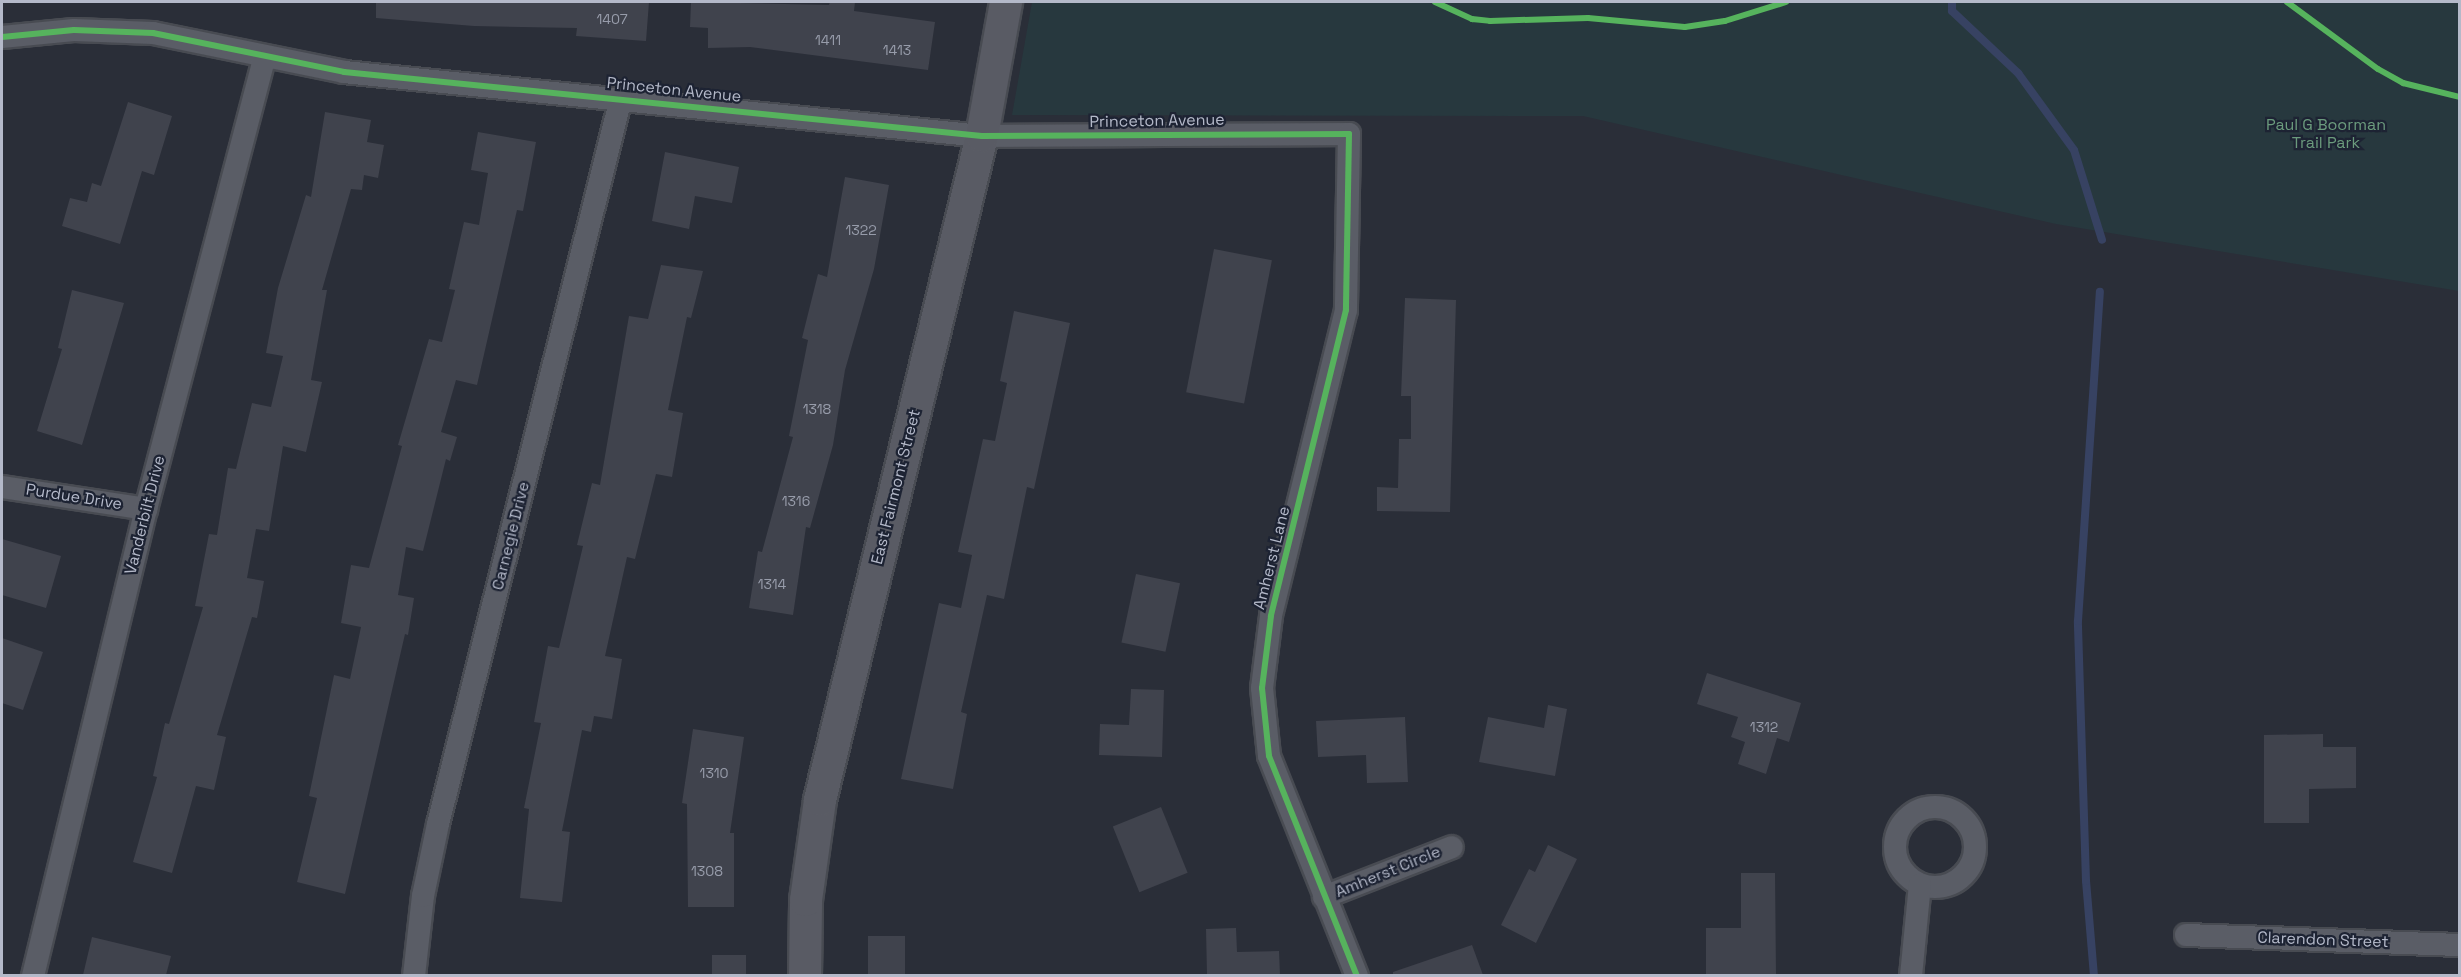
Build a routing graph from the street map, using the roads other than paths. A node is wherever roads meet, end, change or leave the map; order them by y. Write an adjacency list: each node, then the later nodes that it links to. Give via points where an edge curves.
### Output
1 (1006, 2): 6 (street, East Fairmont Street)
2 (2, 37): 3 (street, Princeton Avenue, via 74,30 121,31 169,36)
3 (265, 56): 4 (street, Princeton Avenue, via 357,74); 8 (street, Vanderbilt Drive)
4 (621, 98): 6 (street, Princeton Avenue); 15 (street, Carnegie Drive, via 438,824 423,896)
5 (1349, 134): 6 (street, Princeton Avenue); 11 (street, Amherst Lane, via 1348,298 1271,616 1262,688 1269,756)
6 (982, 136): 16 (street, East Fairmont Street, via 820,800 807,891)
7 (2, 487): 8 (street, Purdue Drive)
8 (146, 509): 14 (street, Vanderbilt Drive)
9 (1452, 847): 11 (street, Amherst Circle)
10 (1920, 884): 18 (street)
11 (1324, 897): 17 (street, Amherst Lane)
12 (2186, 935): 13 (street, Clarendon Street)
13 (2460, 945)
14 (33, 975)
15 (414, 975)
16 (805, 975)
17 (1357, 975)
18 (1911, 975)

